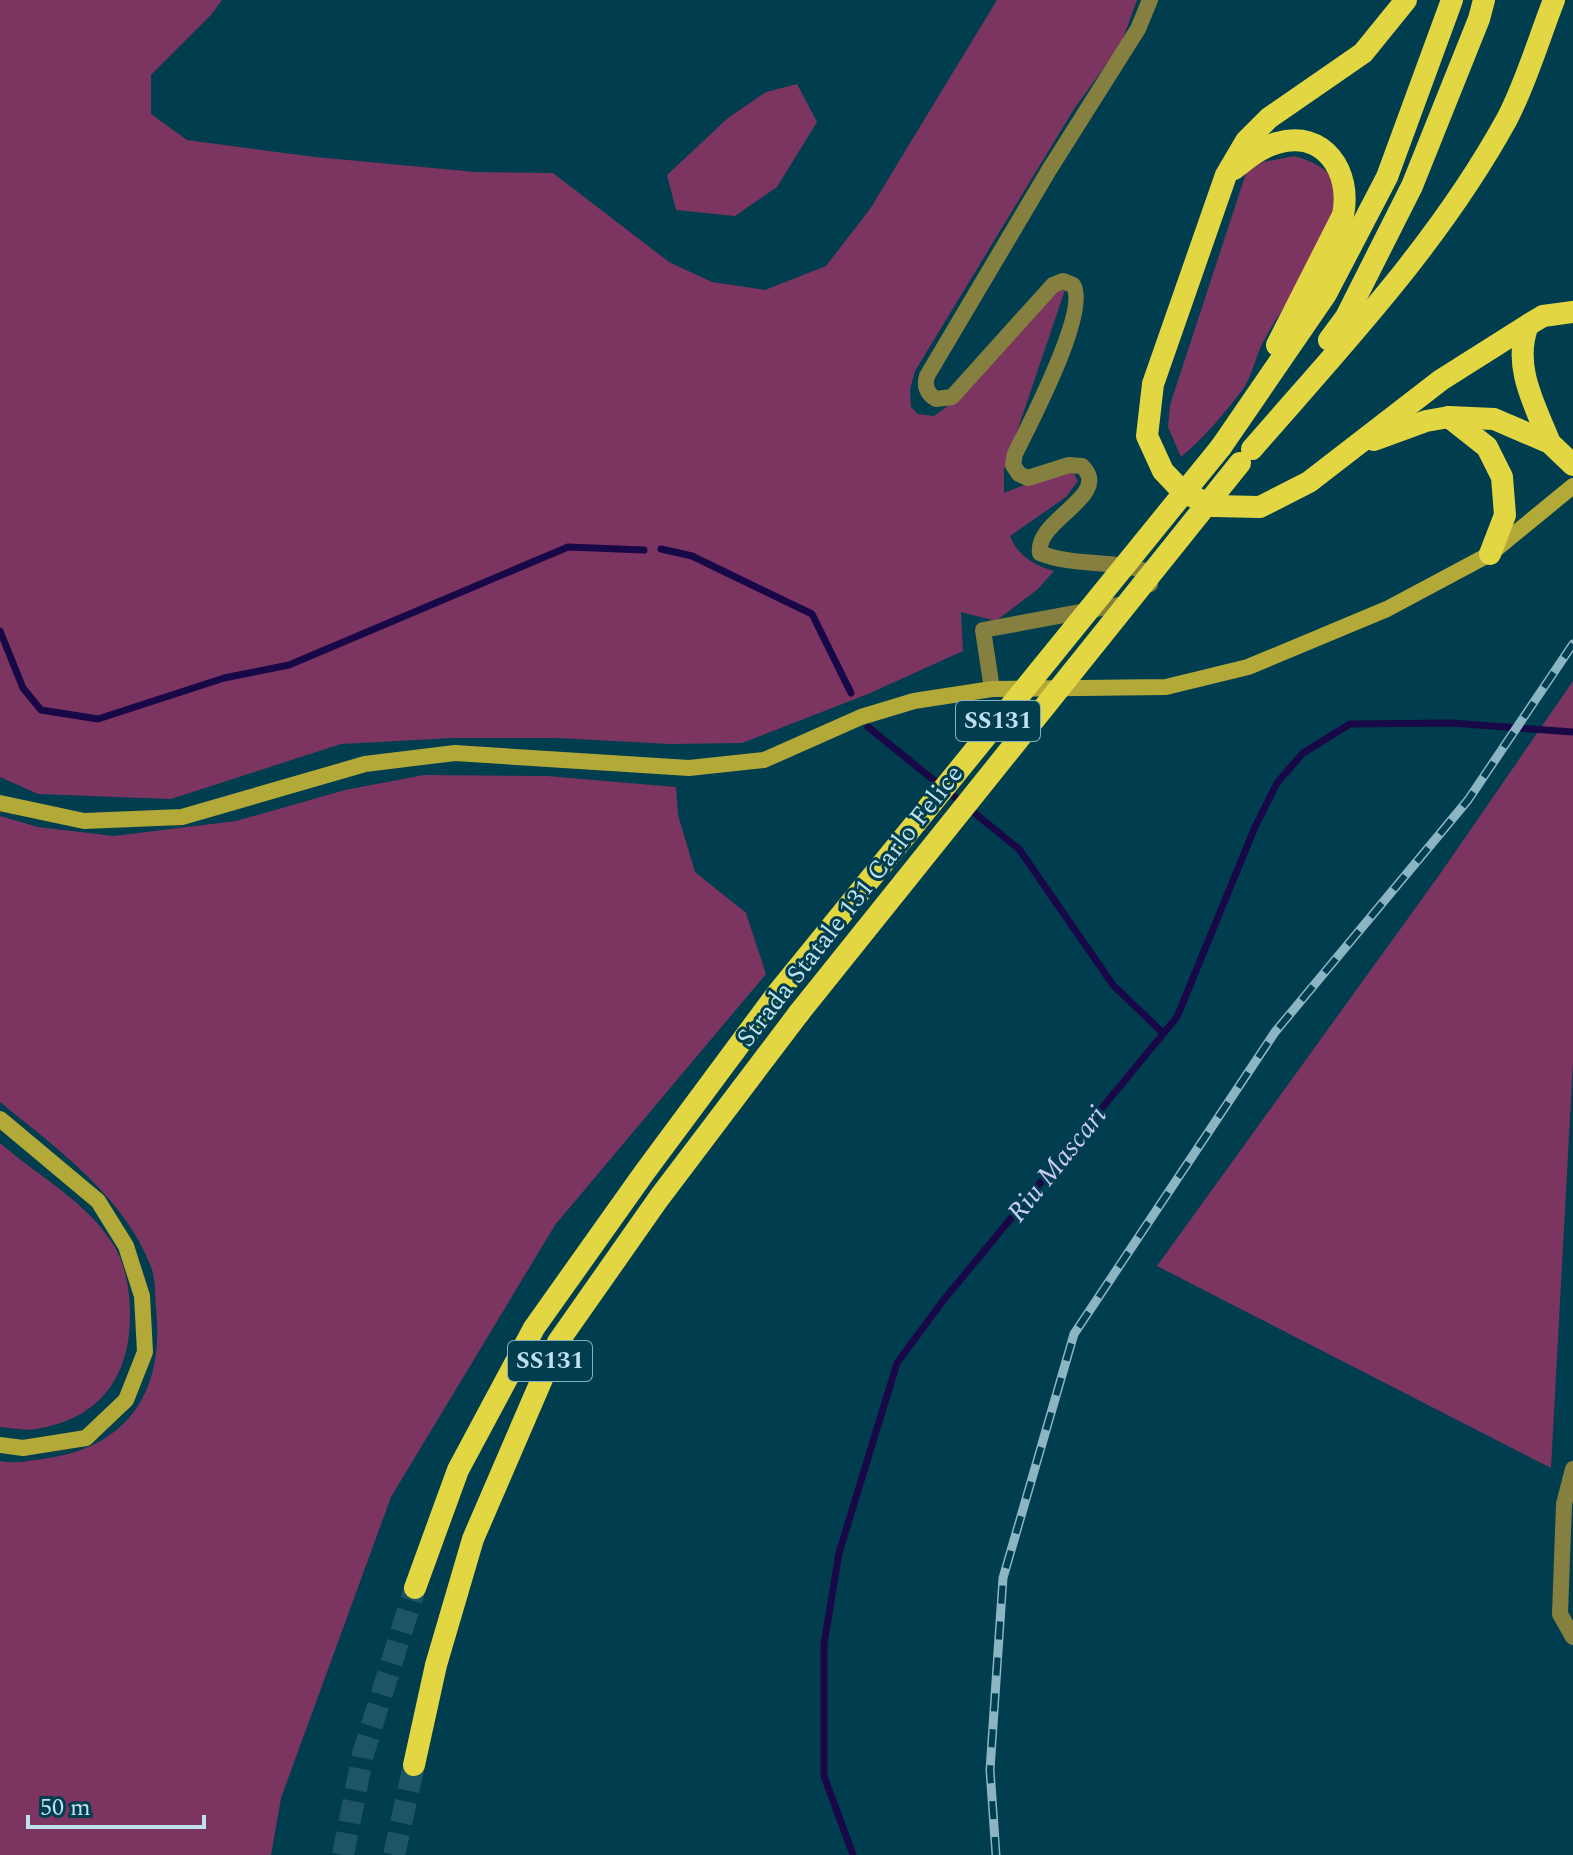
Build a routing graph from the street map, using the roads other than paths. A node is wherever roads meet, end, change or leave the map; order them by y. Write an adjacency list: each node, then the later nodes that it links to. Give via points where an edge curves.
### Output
1 (1150, 0): 17 (street, via 1138,29 925,380 932,396 952,397 1053,285 1073,285 1077,302 1056,373 1013,465 1028,478 1069,465 1088,471 1090,485 1083,498 1046,530 1040,553 1148,572 1149,592 1137,601 983,630)
2 (1406, 0): 6 (highway, via 1363,53 1279,111 1246,141)
3 (1452, 0): 10 (highway, Strada Statale 131 Carlo Felice / SS131, via 1387,177 1326,294)
4 (1484, 0): 13 (highway, Strada Statale 131 Carlo Felice / SS131, via 1412,186 1346,317)
5 (1554, 0): 13 (highway, via 1509,116 1461,195 1408,270)
6 (1226, 175): 10 (highway, via 1267,146 1294,140 1332,158 1345,183 1346,199 1343,215); 12 (highway, via 1153,384 1147,436 1163,471 1183,492 1213,506 1260,507 1309,482)
7 (1573, 312): 8 (highway, via 1543,316)
8 (1528, 325): 11 (highway, via 1521,362); 12 (highway, via 1441,380)
9 (1449, 417): 11 (highway, via 1494,419); 12 (highway); 16 (highway, via 1487,447 1502,477 1505,515)
10 (1226, 440): 22 (highway, Strada Statale 131 Carlo Felice / SS131, bridge, via 776,995 534,1328 458,1470)
11 (1550, 443): 14 (highway)
12 (1354, 447)
13 (1246, 456): 24 (highway, Strada Statale 131 Carlo Felice / SS131, bridge, via 799,1013 558,1342 473,1539)
14 (1573, 465)
15 (1573, 486): 16 (main road)
16 (1490, 554): 17 (main road, via 1387,609 1248,667 1166,687)
17 (992, 689): 18 (main road, via 914,701 861,717 764,760 689,768 455,753 365,764 182,817 84,821)
18 (0, 803)
19 (0, 1119): 20 (main road, via 105,1212 126,1246 142,1296 145,1352 126,1400 86,1438 23,1448)
20 (0, 1445)
21 (1573, 1469): 23 (street, via 1564,1504 1560,1614)
22 (415, 1588)
23 (1573, 1637)
24 (414, 1765)

